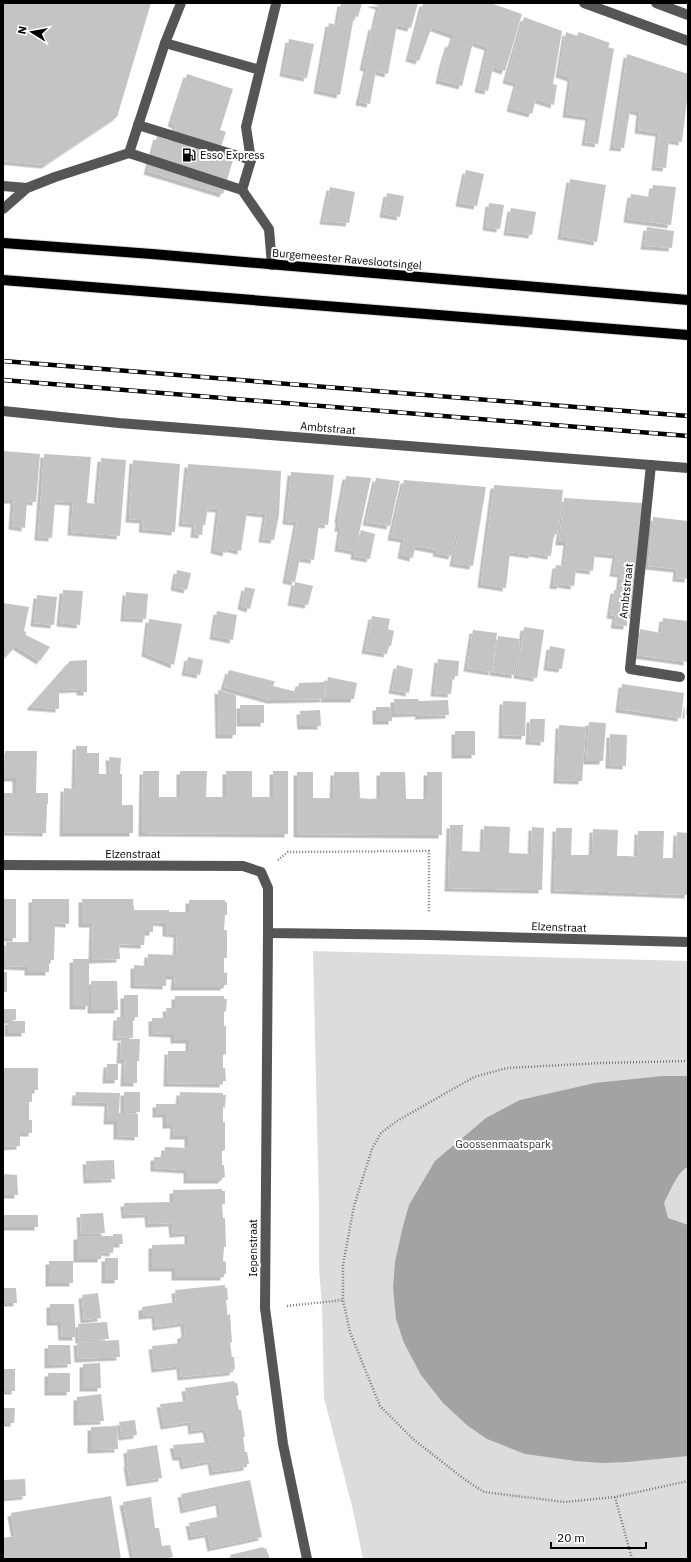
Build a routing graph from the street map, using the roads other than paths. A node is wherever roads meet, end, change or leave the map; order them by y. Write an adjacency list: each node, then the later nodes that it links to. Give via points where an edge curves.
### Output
1 (181, 3): 6 (street)
2 (584, 3): 7 (street)
3 (656, 3): 5 (street)
4 (276, 4): 8 (street)
5 (688, 15)
6 (165, 42): 8 (street); 9 (street)
7 (688, 42)
8 (260, 70): 11 (street, via 246,127)
9 (138, 125): 10 (street); 11 (street)
10 (129, 153): 13 (street, via 55,176); 14 (street)
11 (251, 160): 14 (street)
12 (3, 186): 13 (street)
13 (27, 188): 15 (street)
14 (242, 190): 17 (street, via 269,229)
15 (3, 209)
16 (3, 243): 17 (main road, Burgemeester Raveslootsingel)
17 (272, 265): 19 (main road, Burgemeester Raveslootsingel)
18 (3, 280): 20 (main road)
19 (688, 300)
20 (688, 336)
21 (3, 410): 22 (street, Ambtstraat, via 127,424)
22 (651, 465): 23 (street, Ambtstraat); 24 (street, Ambtstraat, via 630,669)
23 (688, 468)
24 (680, 677)
25 (3, 864): 26 (street, Elzenstraat, via 243,866 261,872 268,888)
26 (268, 933): 27 (street, Elzenstraat); 28 (street, Iepenstraat, via 265,1308 284,1444)
27 (688, 942)
28 (307, 1559)

